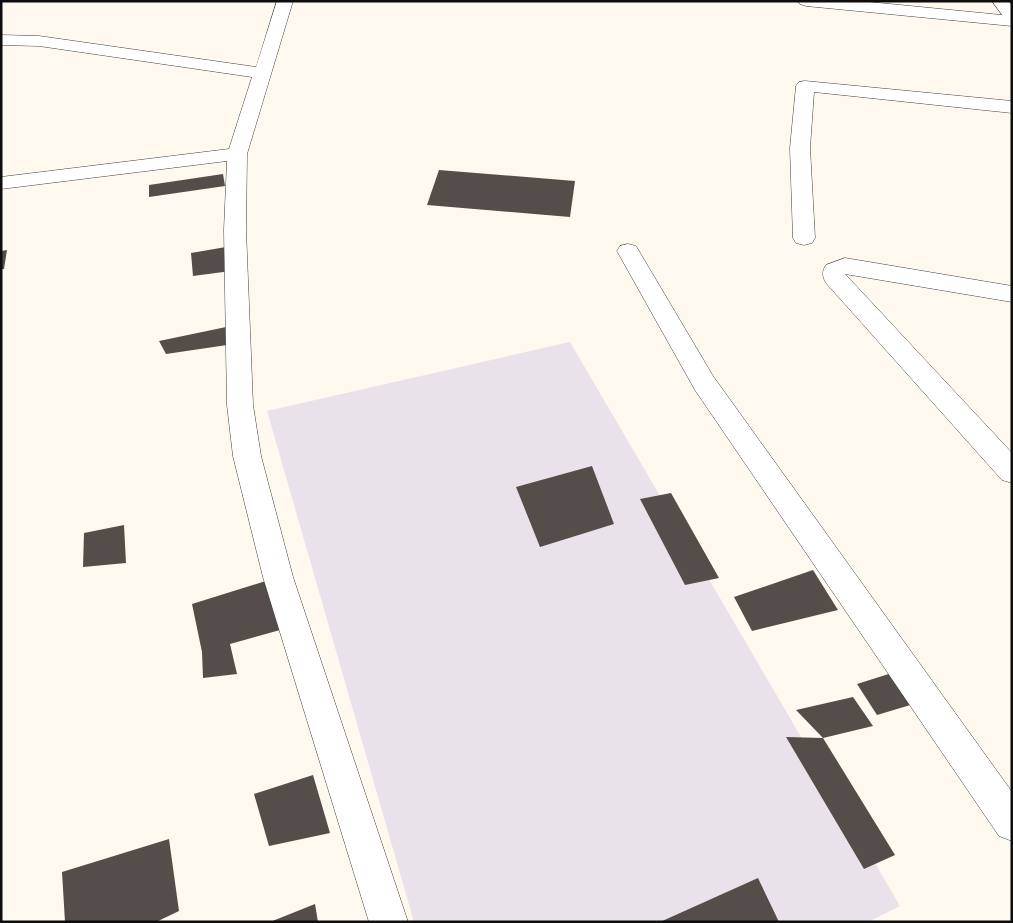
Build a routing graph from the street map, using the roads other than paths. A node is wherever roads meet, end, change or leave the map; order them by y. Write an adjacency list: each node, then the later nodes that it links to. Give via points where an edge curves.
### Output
1 (285, 1): 7 (street)
2 (806, 1): 4 (street)
3 (1000, 1): 5 (street)
4 (882, 5): 5 (street)
5 (1012, 19)
6 (1, 40): 7 (street, via 39,41)
7 (262, 73): 9 (street)
8 (1012, 107): 11 (street, via 805,86 800,148)
9 (237, 154): 10 (street); 16 (street, via 238,362 247,456 278,577)
10 (1, 183)
11 (804, 238)
12 (628, 251): 15 (street, via 704,383)
13 (1012, 294): 14 (street, via 856,267 834,270 834,277)
14 (1012, 472)
15 (1012, 822)
16 (389, 922)

